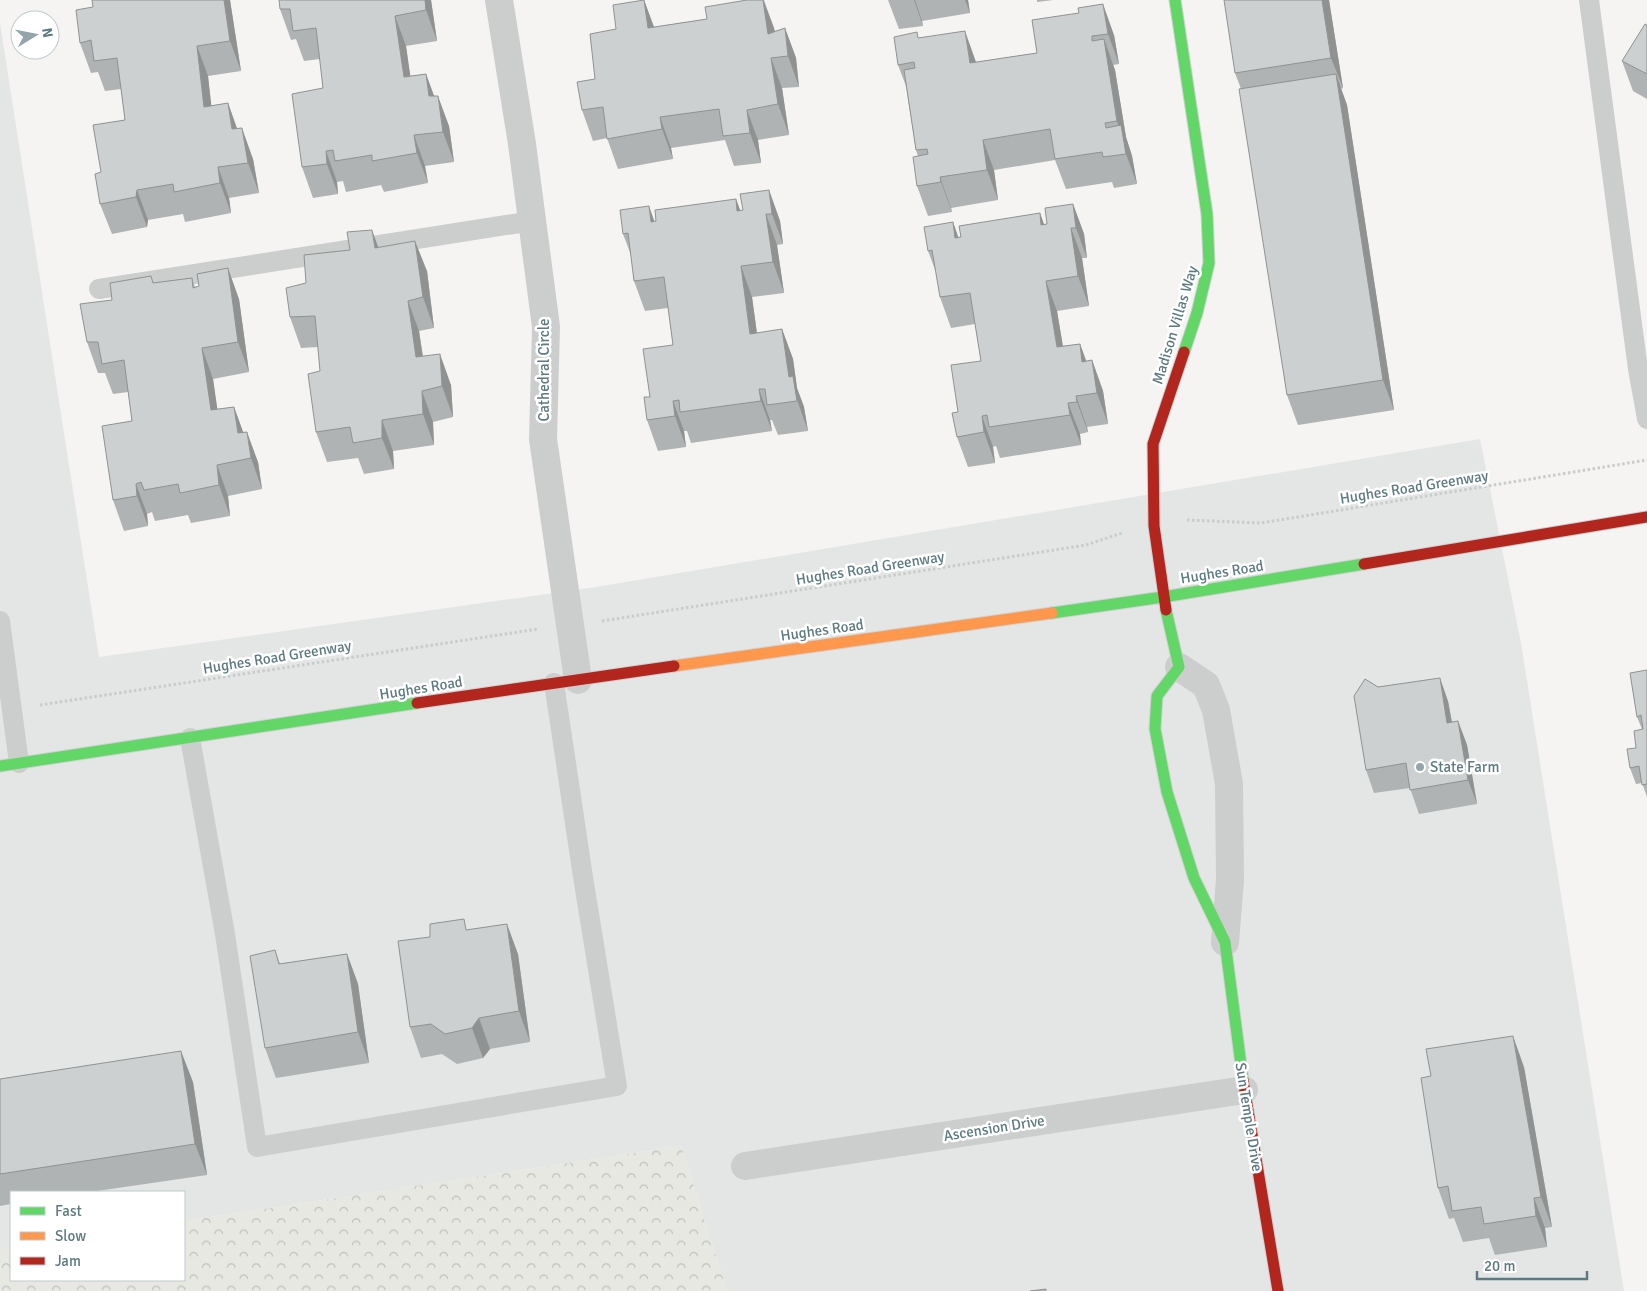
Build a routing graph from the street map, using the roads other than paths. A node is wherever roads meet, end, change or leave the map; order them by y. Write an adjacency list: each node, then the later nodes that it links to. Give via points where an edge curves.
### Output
1 (499, 0): 4 (street, Cathedral Circle)
2 (1175, 0): 8 (main road, Madison Villas Way, via 1207,214 1209,263 1197,313 1153,444 1154,526)
3 (1589, 0): 6 (lane)
4 (532, 221): 5 (lane); 11 (street, Cathedral Circle, via 546,328 543,439)
5 (99, 289)
6 (1647, 419)
7 (1647, 517): 8 (main road, Hughes Road)
8 (1163, 597): 10 (main road); 11 (main road, Hughes Road)
9 (0, 621): 13 (lane)
10 (1179, 667): 14 (street, Sun Temple Drive, via 1206,685 1216,710 1230,784 1230,880); 14 (main road, Sun Temple Drive, via 1157,696 1155,728 1167,792 1194,878)
11 (566, 682): 12 (main road, Hughes Road); 12 (lane, via 583,877 617,1086 257,1147 225,934)
12 (190, 738): 13 (main road, Hughes Road)
13 (10, 764)
14 (1225, 942): 15 (main road, Sun Temple Drive)
15 (1244, 1090): 16 (street, Ascension Drive); 17 (main road, Sun Temple Drive)
16 (745, 1166)
17 (1278, 1291)

